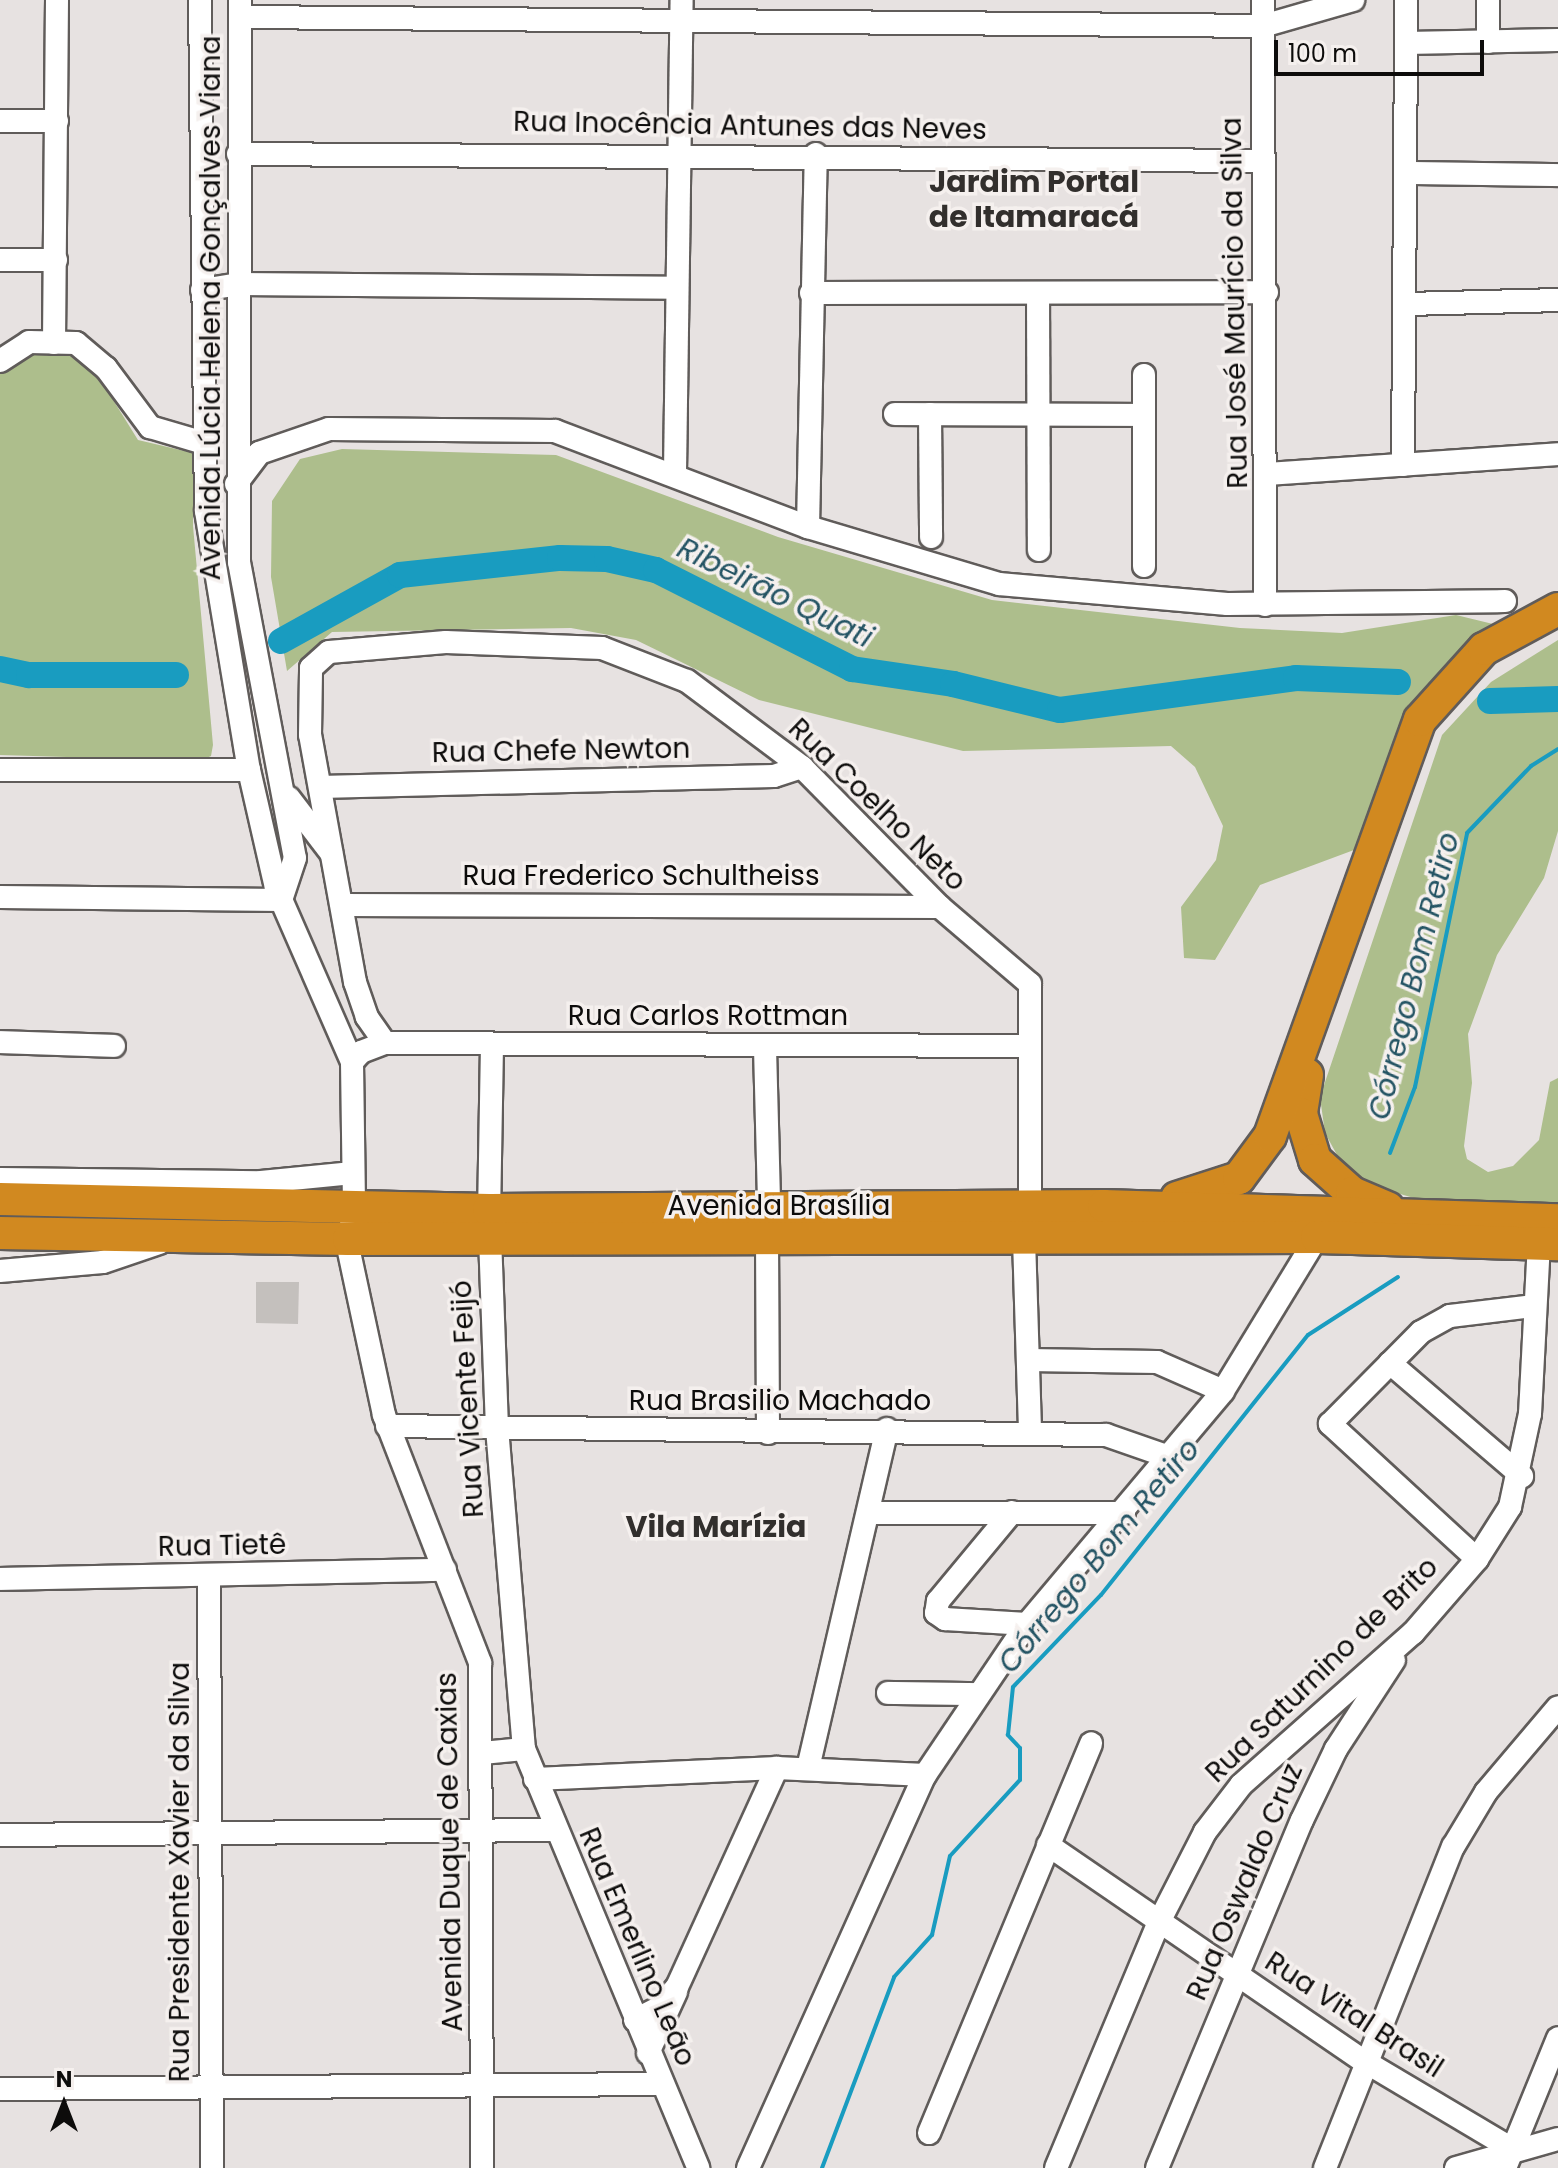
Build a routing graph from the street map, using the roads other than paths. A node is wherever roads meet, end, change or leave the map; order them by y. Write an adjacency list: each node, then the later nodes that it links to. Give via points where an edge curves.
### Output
1 (57, 0): 14 (street)
2 (200, 0): 25 (street, Avenida Lúcia Helena Gonçalves Viana)
3 (1263, 0): 9 (street, Rua José Maurício da Silva)
4 (1353, 0): 9 (street)
5 (1406, 0): 12 (street)
6 (1488, 0): 11 (street)
7 (240, 9): 8 (street); 15 (street, Avenida Lúcia Helena Gonçalves Viana)
8 (682, 10): 9 (street); 16 (street)
9 (1263, 26): 18 (street, Rua José Maurício da Silva)
10 (1558, 40): 11 (street)
11 (1488, 42): 12 (street)
12 (1406, 43): 19 (street)
13 (0, 121): 14 (street)
14 (57, 121): 22 (street)
15 (238, 154): 16 (street, Rua Inocência Antunes das Neves); 23 (street, Avenida Lúcia Helena Gonçalves Viana)
16 (681, 154): 17 (street, Rua Inocência Antunes das Neves); 24 (street)
17 (816, 154): 18 (street, Rua Inocência Antunes das Neves); 27 (street)
18 (1262, 161): 26 (street, Rua José Maurício da Silva)
19 (1407, 173): 20 (street); 30 (street)
20 (1558, 175)
21 (0, 260): 22 (street)
22 (56, 260): 31 (street)
23 (239, 284): 24 (street); 25 (street); 43 (street, Avenida Lúcia Helena Gonçalves Viana)
24 (676, 288): 41 (street)
25 (202, 290): 38 (street, Avenida Lúcia Helena Gonçalves Viana)
26 (1267, 292): 28 (street); 42 (street, Rua José Maurício da Silva)
27 (811, 293): 28 (street); 44 (street)
28 (1038, 293): 36 (street)
29 (1558, 300): 30 (street)
30 (1407, 304): 40 (street)
31 (54, 343): 32 (street, via 29,342); 38 (street, via 76,343 106,368 150,427)
32 (0, 361)
33 (1144, 375): 37 (street)
34 (895, 414): 35 (street)
35 (930, 414): 36 (street); 45 (street)
36 (1038, 414): 37 (street); 46 (street)
37 (1144, 415): 47 (street)
38 (204, 443): 54 (street, Avenida Lúcia Helena Gonçalves Viana, via 206,511)
39 (1558, 454): 40 (street)
40 (1403, 465): 42 (street)
41 (675, 473): 43 (street, via 555,431 329,429 259,453); 44 (street)
42 (1267, 474): 49 (street, Rua José Maurício da Silva)
43 (236, 484): 56 (street, Avenida Lúcia Helena Gonçalves Viana, via 243,597 259,691)
44 (808, 527): 49 (street, via 999,584)
45 (931, 537)
46 (1039, 550)
47 (1144, 566)
48 (1505, 601): 49 (street)
49 (1265, 605)
50 (1558, 609): 75 (highway, via 1484,649 1420,720 1292,1082 1257,1158 1214,1190)
51 (1558, 625): 77 (highway, via 1519,644 1474,678 1425,738 1304,1083 1301,1114 1315,1160 1352,1193)
52 (802, 767): 55 (street, Rua Chefe Newton, via 774,776); 55 (street, Rua Coelho Neto, via 687,681 602,648 446,642 329,652 311,668 306,689); 61 (street, Rua Coelho Neto)
53 (0, 770): 54 (street)
54 (249, 770): 59 (street, Avenida Lúcia Helena Gonçalves Viana)
55 (320, 787): 57 (street)
56 (287, 795): 57 (street); 59 (street, Avenida Lúcia Helena Gonçalves Viana, via 295,858)
57 (337, 860): 60 (street)
58 (0, 897): 59 (street)
59 (281, 900): 68 (street, Avenida Duque de Caxias)
60 (342, 905): 61 (street, Rua Frederico Schultheiss); 63 (street, via 355,982 367,1017)
61 (940, 907): 66 (street, Rua Coelho Neto, via 1030,984)
62 (0, 1042): 65 (street)
63 (385, 1043): 64 (street, Rua Carlos Rottman); 68 (street, via 361,1052)
64 (492, 1045): 67 (street, Rua Carlos Rottman); 78 (street, Rua Vicente Feijó)
65 (114, 1046)
66 (1030, 1046): 67 (street, Rua Carlos Rottman); 76 (street, Rua Coelho Neto)
67 (765, 1048): 74 (street)
68 (352, 1062): 71 (street, Avenida Duque de Caxias)
69 (0, 1179): 70 (street)
70 (261, 1182): 71 (street); 73 (highway)
71 (353, 1188): 73 (highway, Avenida Brasília); 78 (highway, Avenida Brasília); 84 (street, Avenida Duque de Caxias)
72 (0, 1199): 73 (highway, Avenida Brasília)
73 (309, 1202)
74 (769, 1205): 76 (highway, Avenida Brasília); 78 (highway, Avenida Brasília)
75 (1104, 1206): 76 (highway, Avenida Brasília); 77 (highway, Avenida Brasília)
76 (1030, 1207)
77 (1409, 1216): 81 (highway, Avenida Brasília)
78 (489, 1224): 83 (highway, Avenida Brasília); 84 (highway, Avenida Brasília); 92 (street, Rua Vicente Feijó)
79 (0, 1233): 80 (highway, Avenida Brasília)
80 (182, 1235): 84 (highway, Avenida Brasília); 86 (street, via 103,1262)
81 (1552, 1236): 82 (highway, Avenida Brasília); 87 (street, Rua Saturnino de Brito)
82 (1317, 1237): 85 (highway, Avenida Brasília); 90 (street)
83 (767, 1238): 85 (highway, Avenida Brasília); 94 (street)
84 (349, 1239): 91 (street, Avenida Duque de Caxias)
85 (1024, 1239): 88 (street)
86 (0, 1271)
87 (1534, 1306): 89 (street, via 1450,1316 1421,1332); 97 (street, Rua Saturnino de Brito)
88 (1028, 1360): 90 (street, via 1157,1362); 95 (street)
89 (1390, 1363): 97 (street); 101 (street, via 1330,1424)
90 (1223, 1391): 96 (street)
91 (387, 1426): 92 (street, Rua Brasilio Machado); 102 (street, Avenida Duque de Caxias)
92 (497, 1428): 94 (street, Rua Brasilio Machado); 107 (street, Rua Vicente Feijó)
93 (887, 1429): 94 (street, Rua Brasilio Machado); 95 (street, Rua Brasilio Machado); 99 (street)
94 (768, 1433)
95 (1030, 1433): 96 (street, Rua Brasilio Machado, via 1124,1437)
96 (1169, 1457): 100 (street)
97 (1522, 1476): 101 (street, Rua Saturnino de Brito)
98 (1012, 1512): 99 (street); 100 (street); 105 (street, via 938,1601 936,1613 945,1619)
99 (869, 1513): 116 (street)
100 (1124, 1513): 105 (street)
101 (1477, 1559): 106 (street, Rua Saturnino de Brito)
102 (445, 1570): 103 (street, Rua Tietê); 108 (street, Avenida Duque de Caxias)
103 (209, 1577): 104 (street, Rua Tietê); 121 (street, Rua Presidente Xavier da Silva)
104 (0, 1579)
105 (1027, 1624): 110 (street)
106 (1413, 1633): 124 (street, Rua Saturnino de Brito, via 1241,1785 1205,1832); 125 (street, Rua Oswaldo Cruz, via 1336,1749)
107 (514, 1652): 108 (street); 113 (street, Rua Vicente Feijó)
108 (480, 1663): 114 (street, Avenida Duque de Caxias)
109 (888, 1693): 110 (street)
110 (975, 1694): 117 (street)
111 (1558, 1707): 130 (street, via 1486,1792 1453,1847)
112 (1091, 1743): 123 (street)
113 (524, 1749): 114 (street); 118 (street, Rua Emerlino Leão)
114 (482, 1753): 120 (street, Avenida Duque de Caxias)
115 (777, 1768): 116 (street); 118 (street); 126 (street)
116 (808, 1768): 117 (street)
117 (925, 1775): 142 (street)
118 (535, 1779): 119 (street, Rua Emerlino Leão)
119 (555, 1830): 120 (street); 127 (street, Rua Emerlino Leão)
120 (482, 1832): 121 (street); 131 (street, Avenida Duque de Caxias)
121 (210, 1833): 122 (street); 133 (street, Rua Presidente Xavier da Silva)
122 (0, 1835)
123 (1048, 1845): 124 (street, Rua Vital Brasil); 137 (street)
124 (1159, 1922): 125 (street, Rua Vital Brasil); 146 (street, Rua Saturnino de Brito)
125 (1237, 1975): 130 (street, Rua Vital Brasil); 147 (street, Rua Oswaldo Cruz)
126 (677, 1987): 127 (street, via 660,2007); 129 (street, via 670,2015)
127 (635, 2020): 129 (street, Rua Emerlino Leão)
128 (1558, 2038): 135 (street)
129 (648, 2053): 132 (street, Rua Emerlino Leão)
130 (1364, 2061): 136 (street, Rua Vital Brasil); 148 (street)
131 (482, 2083): 132 (street); 133 (street); 144 (street, Avenida Duque de Caxias)
132 (662, 2084): 145 (street, Rua Emerlino Leão)
133 (211, 2087): 134 (street); 143 (street, Rua Presidente Xavier da Silva)
134 (0, 2089)
135 (1528, 2110): 138 (street, via 1510,2128); 139 (street, via 1536,2124); 140 (street)
136 (1451, 2113): 138 (street, Rua Vital Brasil); 141 (street)
137 (929, 2133)
138 (1489, 2136): 140 (street, Rua Vital Brasil)
139 (1558, 2136): 140 (street)
140 (1509, 2158): 141 (street)
141 (1485, 2164): 149 (street)
142 (748, 2167)
143 (212, 2168)
144 (482, 2168)
145 (698, 2168)
146 (1056, 2168)
147 (1157, 2168)
148 (1325, 2168)
149 (1456, 2168)

